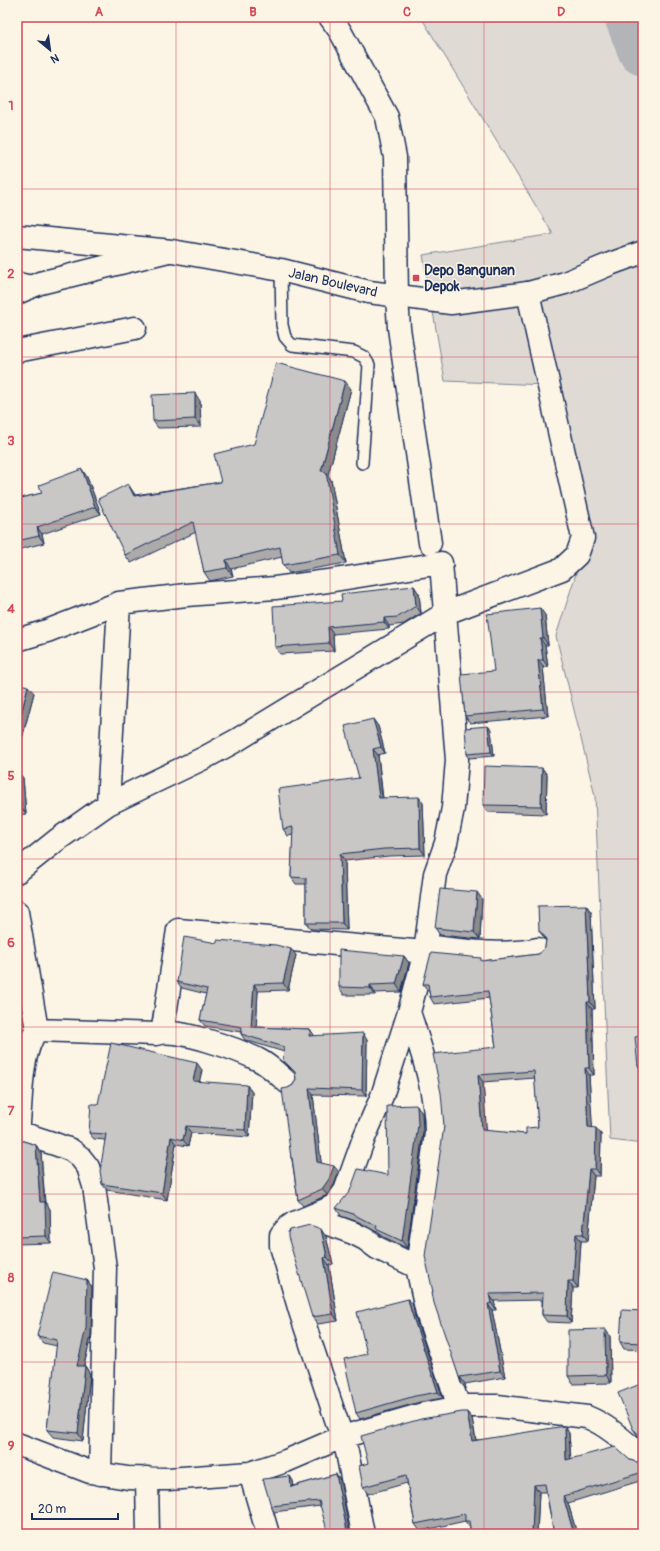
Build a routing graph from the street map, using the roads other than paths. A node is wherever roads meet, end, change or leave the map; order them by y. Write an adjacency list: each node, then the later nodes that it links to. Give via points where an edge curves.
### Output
1 (330, 17): 10 (street, via 387,117 395,157)
2 (17, 236): 3 (street, Jalan Boulevard)
3 (172, 250): 5 (street, Jalan Boulevard); 7 (street)
4 (643, 252): 9 (street, Jalan Boulevard, via 564,283)
5 (281, 270): 10 (street, Jalan Boulevard); 13 (lane, via 282,325 285,337 292,345 354,352 364,357 369,364)
6 (17, 278): 7 (lane)
7 (40, 283): 8 (street)
8 (17, 293)
9 (528, 293): 10 (street, Jalan Boulevard, via 451,303); 16 (street, via 583,538 576,555 562,569)
10 (397, 297): 14 (street, via 404,370)
11 (135, 328): 12 (street)
12 (17, 351)
13 (362, 463)
14 (430, 543)
15 (119, 602): 16 (street, via 283,587 441,563); 17 (street, via 47,631); 18 (street)
16 (446, 613): 18 (street, via 237,740); 21 (street, via 457,760 453,808 446,843 435,874)
17 (17, 640)
18 (108, 804): 19 (street)
19 (17, 872)
20 (17, 912): 24 (street)
21 (426, 949): 22 (street, via 490,952); 23 (street); 25 (street, via 178,930 163,1028)
22 (538, 949)
23 (408, 1012): 28 (street, via 382,1096 345,1191 335,1205); 29 (street, via 427,1068 436,1116 436,1134)
24 (37, 1030): 25 (street, via 156,1034); 27 (street, via 31,1038 21,1086)
25 (160, 1032): 26 (street, via 188,1035 222,1045 260,1060)
26 (288, 1082)
27 (18, 1132): 35 (street, via 70,1150 80,1157 88,1167 94,1186 105,1268)
28 (309, 1217): 29 (street, via 353,1233); 31 (street, via 287,1228 281,1235 281,1246)
29 (417, 1267): 30 (street, via 427,1313)
30 (459, 1407): 31 (street, via 423,1414); 33 (street, via 496,1406 587,1417 600,1422)
31 (342, 1437): 34 (street); 39 (street, via 352,1472)
32 (17, 1444): 35 (street)
33 (643, 1458)
34 (250, 1473): 36 (street, via 168,1479); 38 (street)
35 (100, 1474): 36 (street)
36 (147, 1478): 37 (street)
37 (148, 1534)
38 (268, 1534)
39 (363, 1534)

